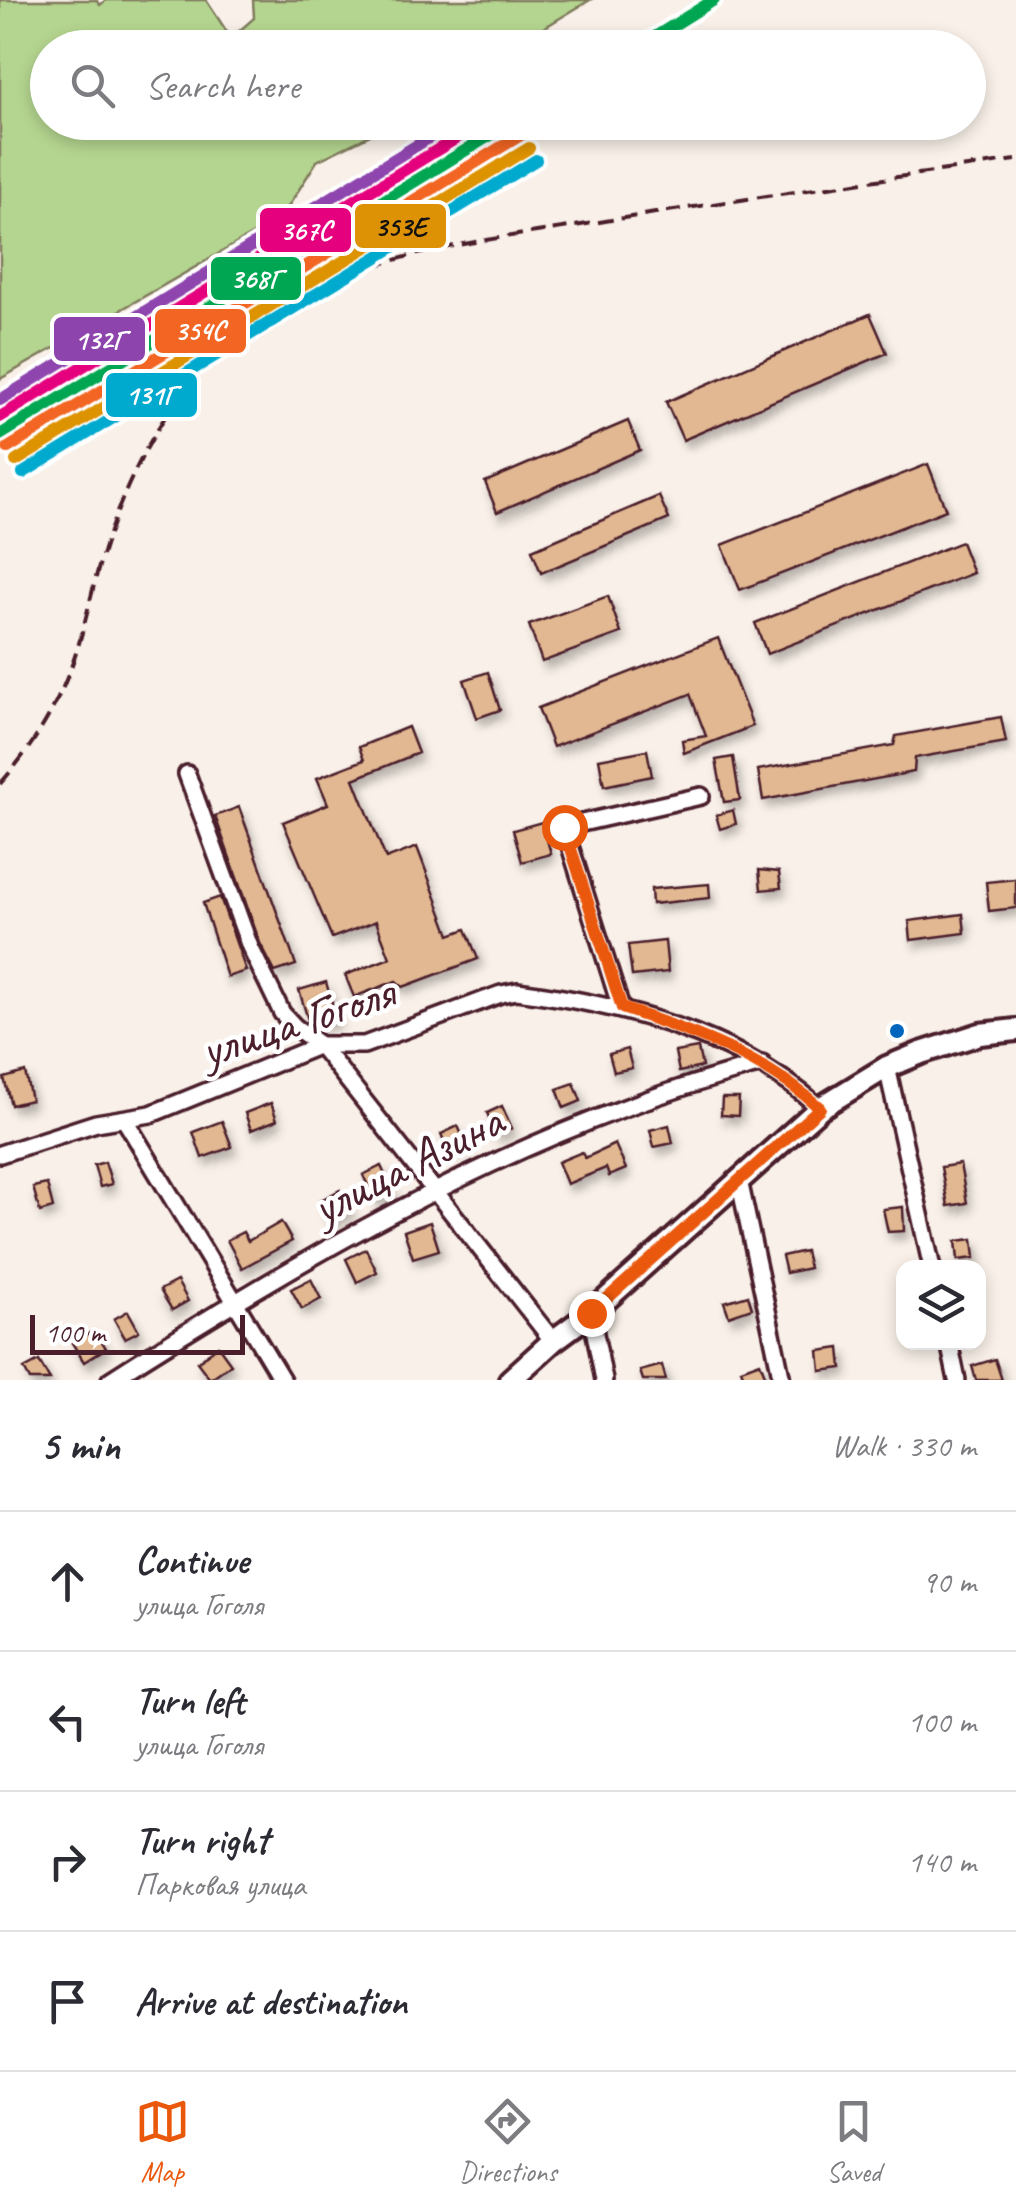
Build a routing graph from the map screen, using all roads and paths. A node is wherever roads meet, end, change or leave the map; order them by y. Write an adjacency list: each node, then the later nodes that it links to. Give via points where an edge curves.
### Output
1 (187, 774): 5 (street, via 282,1013)
2 (701, 796): 3 (street, via 564,827)
3 (622, 1008): 5 (street, улица Гоголя, via 517,991 364,1045); 6 (street, улица Гоголя)
4 (1016, 1030): 7 (main road, via 980,1034)
5 (320, 1044): 9 (street, улица Гоголя); 12 (street)
6 (762, 1064): 8 (street, улица Гоголя); 12 (street, улица Азина, via 616,1108)
7 (887, 1067): 8 (main road); 13 (street)
8 (820, 1108): 11 (main road)
9 (125, 1120): 10 (street, улица Гоголя); 14 (street)
10 (0, 1154)
11 (739, 1180): 15 (main road); 22 (street)
12 (436, 1191): 14 (street, улица Азина); 16 (street)
13 (930, 1260)
14 (232, 1302): 18 (street, улица Азина); 19 (street)
15 (591, 1313): 16 (main road); 21 (street)
16 (553, 1341): 20 (main road)
17 (951, 1350): 23 (street)
18 (110, 1380)
19 (282, 1380)
20 (510, 1380)
21 (604, 1380)
22 (782, 1380)
23 (958, 1380)

